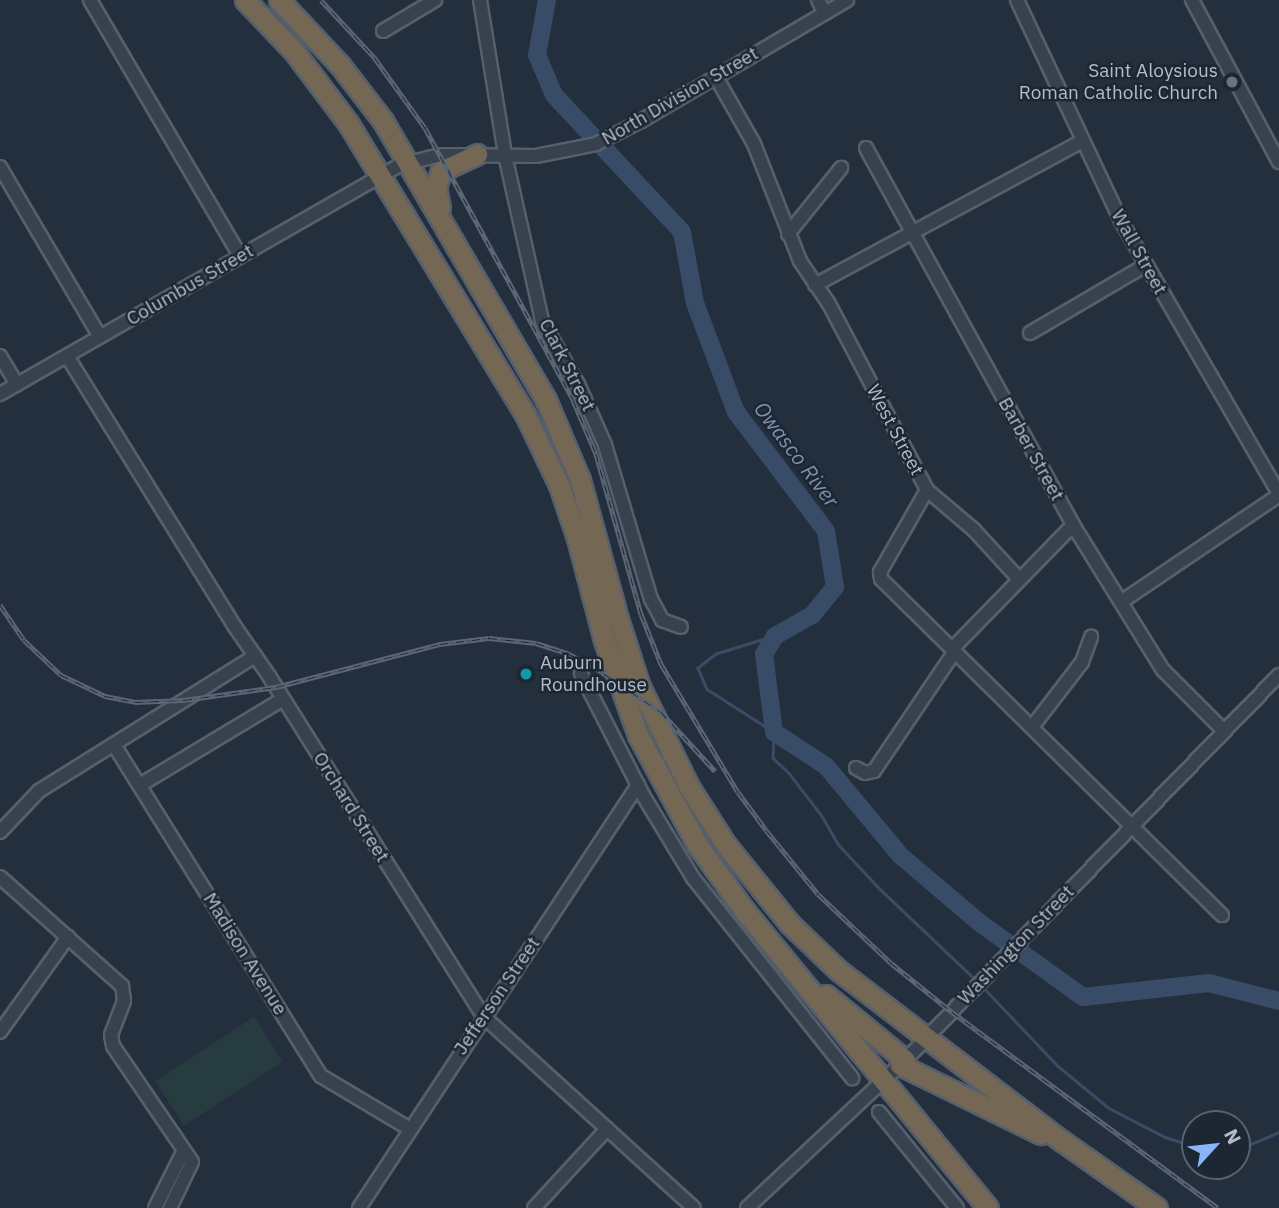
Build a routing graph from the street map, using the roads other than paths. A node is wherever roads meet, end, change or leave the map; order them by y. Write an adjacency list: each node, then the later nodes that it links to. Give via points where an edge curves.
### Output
1 (90, 0): 25 (street)
2 (245, 0): 21 (highway, via 307,67)
3 (279, 0): 17 (highway, via 340,65)
4 (435, 0): 11 (street)
5 (480, 0): 16 (street, Clark Street)
6 (818, 0): 10 (street)
7 (847, 0): 10 (street, North Division Street)
8 (1017, 0): 13 (street, Wall Street)
9 (1192, 0): 18 (street)
10 (825, 13): 12 (street, North Division Street)
11 (383, 31)
12 (716, 77): 16 (street, North Division Street, via 596,144 548,155); 24 (street, West Street, via 754,144)
13 (1082, 141): 23 (street); 26 (street, Wall Street)
14 (866, 148): 23 (street, Barber Street)
15 (477, 154): 16 (street, North Division Street); 17 (street, North Division Street); 22 (highway, via 446,166 438,177 437,194)
16 (505, 155): 39 (street, Clark Street, via 542,321 578,384 605,445 657,613 664,622)
17 (409, 161): 21 (street, North Division Street); 22 (highway)
18 (1279, 162)
19 (0, 167): 29 (street)
20 (841, 167): 24 (street)
21 (380, 176): 25 (street, Columbus Street); 57 (highway, via 543,449 577,538 618,682 665,790 714,870)
22 (446, 225): 60 (highway, via 563,436 591,514 640,687 702,810 790,924 838,970)
23 (911, 232): 27 (street); 36 (street, Barber Street)
24 (788, 234): 27 (street, West Street)
25 (240, 256): 29 (street, Columbus Street)
26 (1146, 265): 28 (street); 35 (street, Wall Street)
27 (815, 285): 34 (street, West Street)
28 (1030, 333)
29 (100, 337): 31 (street, Columbus Street)
30 (0, 356): 32 (street)
31 (67, 356): 32 (street, Columbus Street); 42 (street, Orchard Street)
32 (17, 384): 33 (street, Columbus Street)
33 (0, 394)
34 (927, 490): 37 (street, via 974,530); 41 (street, West Street, via 880,572 881,579)
35 (1279, 494): 38 (street)
36 (1073, 525): 37 (street); 38 (street, Barber Street)
37 (1019, 579): 41 (street)
38 (1121, 602): 47 (street, Barber Street, via 1163,670)
39 (681, 627)
40 (1091, 637): 46 (street, via 1082,662)
41 (954, 650): 46 (street, West Street); 49 (street, via 874,771)
42 (255, 656): 45 (street, Orchard Street); 48 (street)
43 (581, 674): 51 (street)
44 (1279, 675): 47 (street, Washington Street)
45 (283, 699): 50 (street); 58 (street, Orchard Street)
46 (1032, 727): 52 (street, West Street)
47 (1224, 731): 52 (street, Washington Street)
48 (114, 745): 50 (street, Madison Avenue); 53 (street, via 38,791)
49 (856, 768)
50 (140, 785): 65 (street, Madison Avenue, via 321,1076)
51 (638, 785): 58 (street, Jefferson Street); 62 (street, via 693,877)
52 (1132, 826): 55 (street, West Street); 60 (street, Washington Street)
53 (0, 832)
54 (0, 877): 56 (street)
55 (1222, 915)
56 (68, 937): 59 (street); 68 (street, via 122,986 124,1001 111,1035 113,1046)
57 (802, 978): 61 (highway); 63 (highway)
58 (483, 1016): 65 (street, Jefferson Street); 66 (street, Orchard Street)
59 (0, 1032)
60 (926, 1038): 61 (street, Washington Street); 67 (highway)
61 (902, 1063): 63 (street, Washington Street); 67 (highway, via 1022,1126)
62 (852, 1078)
63 (884, 1080): 74 (street, Washington Street); 76 (highway)
64 (879, 1112): 75 (street)
65 (410, 1129): 71 (street, Jefferson Street)
66 (607, 1129): 72 (street); 73 (street, Orchard Street)
67 (1062, 1141): 77 (highway)
68 (183, 1152): 69 (street); 70 (street, via 191,1164)
69 (155, 1208)
70 (170, 1208)
71 (359, 1208)
72 (534, 1208)
73 (694, 1208)
74 (747, 1208)
75 (957, 1208)
76 (988, 1208)
77 (1157, 1208)

